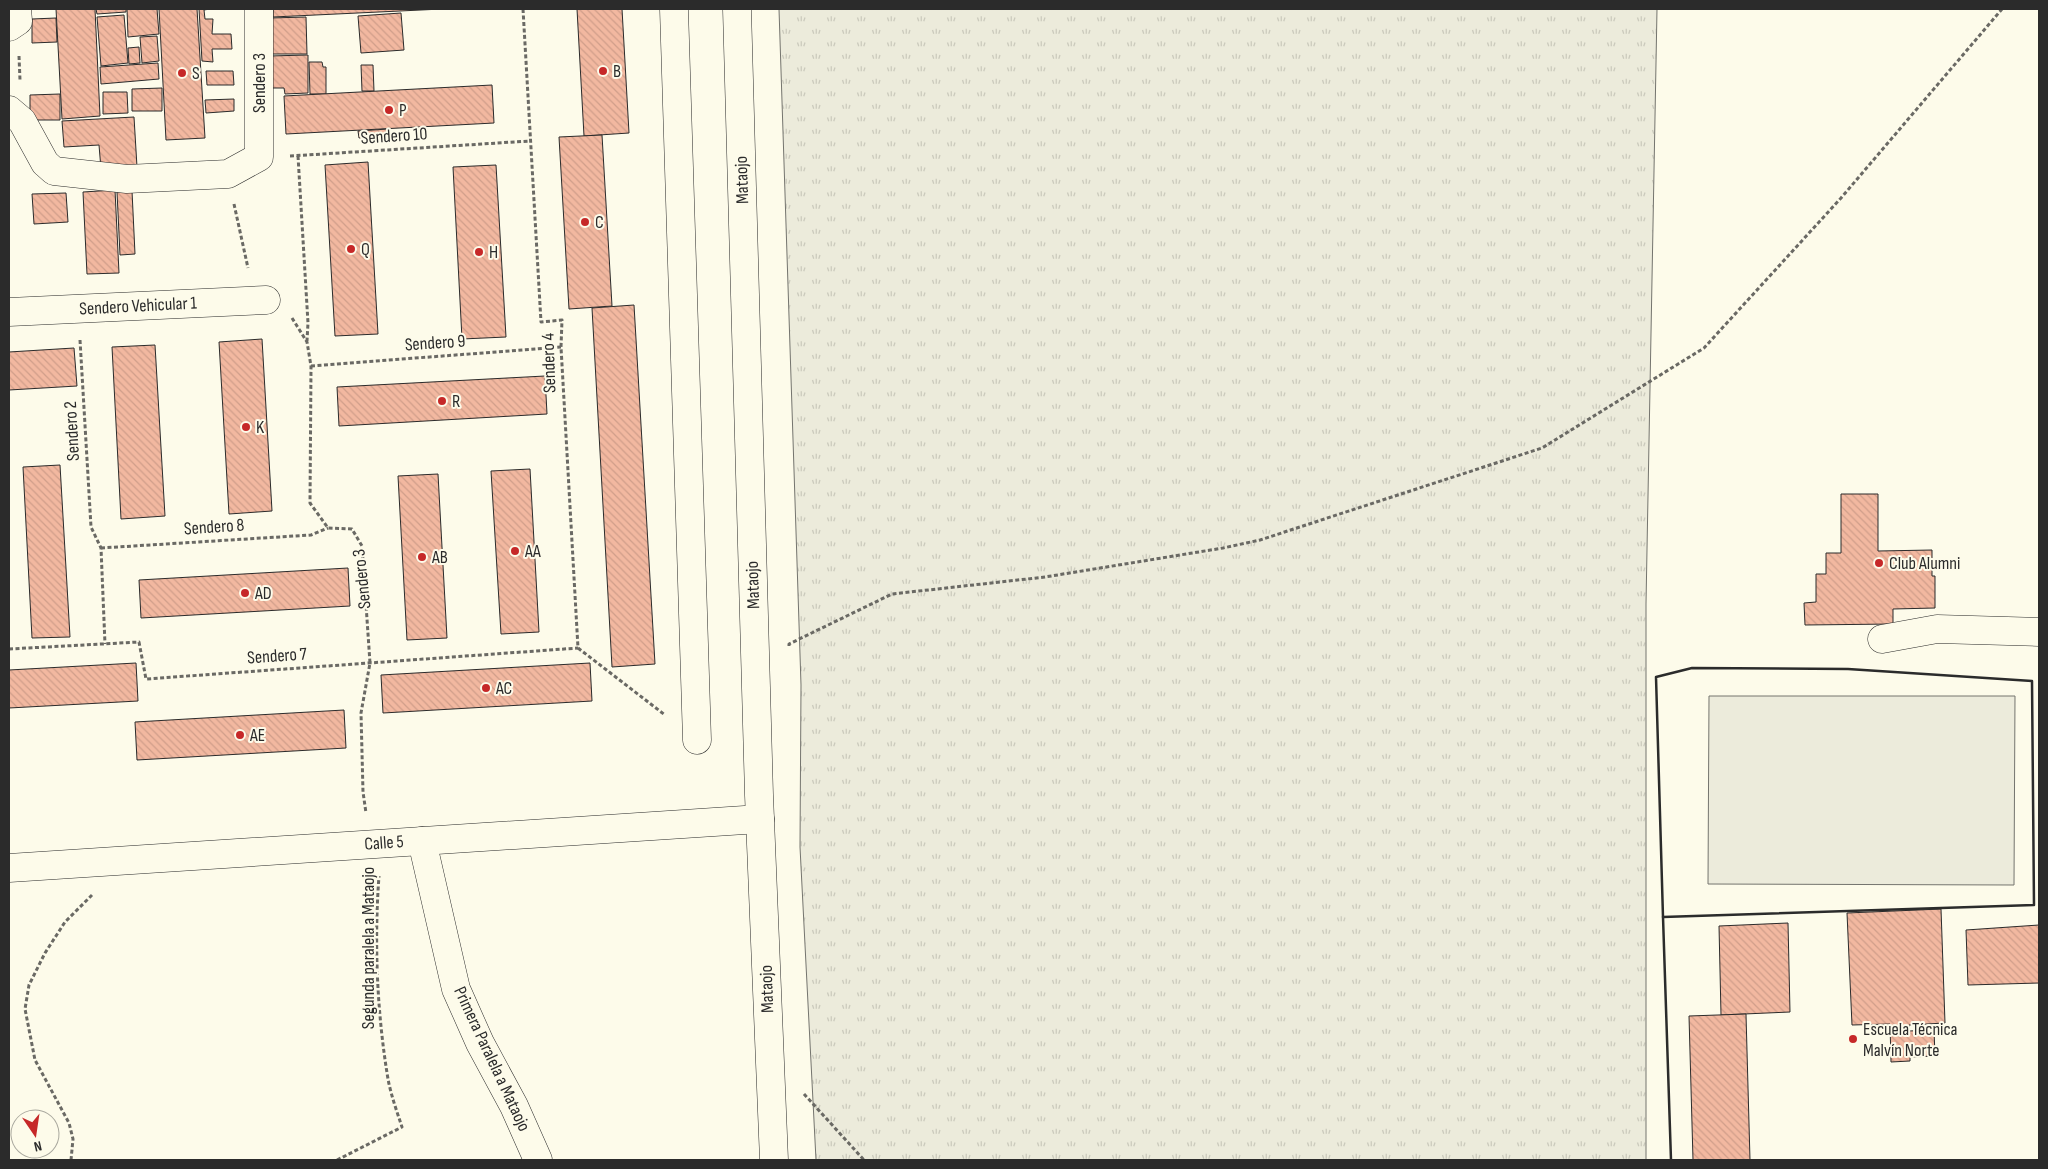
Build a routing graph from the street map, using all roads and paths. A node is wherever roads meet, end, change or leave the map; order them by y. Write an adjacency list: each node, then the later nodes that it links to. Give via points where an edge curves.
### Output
1 (259, 9): 10 (street, Sendero 3)
2 (523, 9): 8 (path, Sendero 4)
3 (674, 9): 27 (street)
4 (737, 9): 28 (street, Mataojo)
5 (2002, 9): 25 (path, via 1841,198 1704,348 1542,448 1260,540 1045,577 892,594 789,644)
6 (15, 19): 7 (path)
7 (15, 115): 11 (street, via 45,163 54,171 127,179)
8 (530, 141): 9 (path, Sendero 10); 16 (path, Sendero 4, via 541,322 562,320)
9 (298, 156): 10 (path, Sendero 10); 15 (path)
10 (259, 157): 11 (street)
11 (228, 174): 12 (path, via 251,281)
12 (266, 300): 13 (street, Sendero Vehicular 1); 15 (path, via 292,319)
13 (78, 309): 14 (street, Sendero Vehicular 1); 19 (path, Sendero 2, via 91,527)
14 (9, 312)
15 (307, 342): 17 (path)
16 (561, 347): 17 (path, Sendero 9); 23 (path, Sendero 4)
17 (311, 366): 18 (path, via 310,503)
18 (328, 528): 19 (path, Sendero 8, via 311,534); 26 (path, Sendero 3, via 352,529 362,546)
19 (101, 548): 22 (path)
20 (2039, 632): 21 (street, via 1937,630)
21 (1882, 639)
22 (105, 644): 24 (path, Sendero 7); 26 (path, Sendero 7, via 139,642 146,679)
23 (578, 648): 26 (path, Sendero 7)
24 (9, 649)
25 (789, 654)
26 (370, 663): 30 (path, Sendero 3, via 361,713 363,792)
27 (697, 740)
28 (760, 819): 29 (street, Calle 5); 33 (street, Mataojo)
29 (422, 840): 30 (street, Calle 5); 36 (street, Primera Paralela a Mataojo, via 456,989)
30 (377, 844): 31 (street, Calle 5); 35 (path, Segunda paralela a Mataojo, via 378,1007 388,1081 402,1127)
31 (9, 868)
32 (93, 894): 34 (path, via 65,922 45,953 29,985 25,1009 35,1060 69,1123 74,1139)
33 (769, 1057): 37 (street, Mataojo); 38 (path)
34 (71, 1160)
35 (337, 1160)
36 (538, 1160)
37 (774, 1160)
38 (864, 1160)

